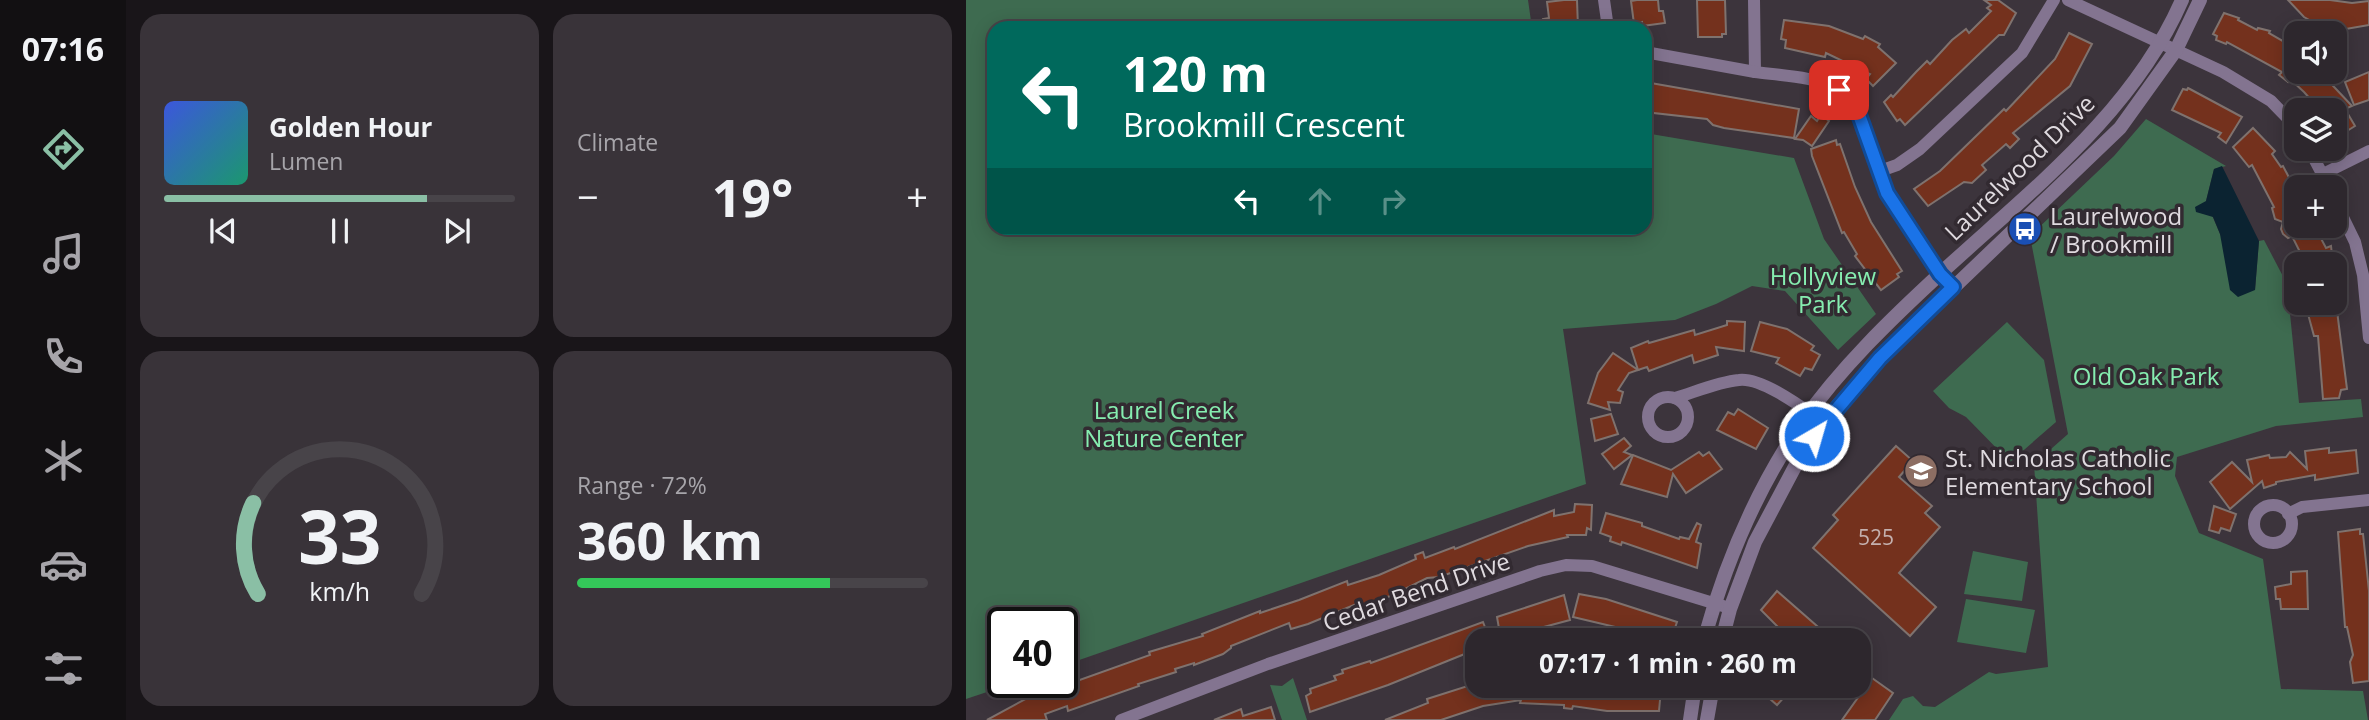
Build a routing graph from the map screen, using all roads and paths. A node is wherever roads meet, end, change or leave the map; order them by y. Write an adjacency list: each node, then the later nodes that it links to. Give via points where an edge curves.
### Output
1 (1604, 0): 7 (street)
2 (1754, 0): 11 (street)
3 (2054, 0): 15 (street, via 2022,53 1920,149)
4 (2068, 0): 8 (street)
5 (2182, 0): 8 (street, Laurelwood Drive)
6 (2200, 0): 9 (street, Laurelwood Drive)
7 (1607, 21)
8 (2160, 42): 9 (street); 18 (street, Laurelwood Drive, via 2141,74 2090,134)
9 (2176, 50): 12 (street, via 2271,101); 19 (street, Laurelwood Drive, via 2120,128)
10 (1652, 53): 11 (street)
11 (1755, 72): 15 (street, via 1839,90 1857,109)
12 (2284, 115)
13 (2369, 151): 16 (street)
14 (2316, 161): 16 (street)
15 (1880, 171): 18 (street, via 1887,193)
16 (2323, 174)
17 (2347, 227): 20 (street, via 2363,275)
18 (1940, 274): 19 (street); 23 (street, Laurelwood Drive)
19 (1953, 287): 24 (street, Laurelwood Drive)
20 (2368, 309): 21 (street)
21 (2369, 338)
22 (1675, 398): 23 (street, via 1741,379)
23 (1810, 413): 24 (street); 27 (street, Laurelwood Drive, via 1751,509)
24 (1823, 422): 28 (street, Laurelwood Drive, via 1767,517)
25 (2369, 500): 26 (street, via 2302,507)
26 (2288, 514)
27 (1715, 602): 28 (street, Cedar Bend Drive); 29 (street, Laurelwood Drive); 33 (street, Cedar Bend Drive, via 1608,569 1566,565 1268,664)
28 (1730, 609): 30 (street, Laurelwood Drive)
29 (1707, 628)
30 (1725, 628)
31 (1693, 698): 34 (street)
32 (1711, 698): 35 (street)
33 (1121, 720)
34 (1690, 720)
35 (1707, 720)

